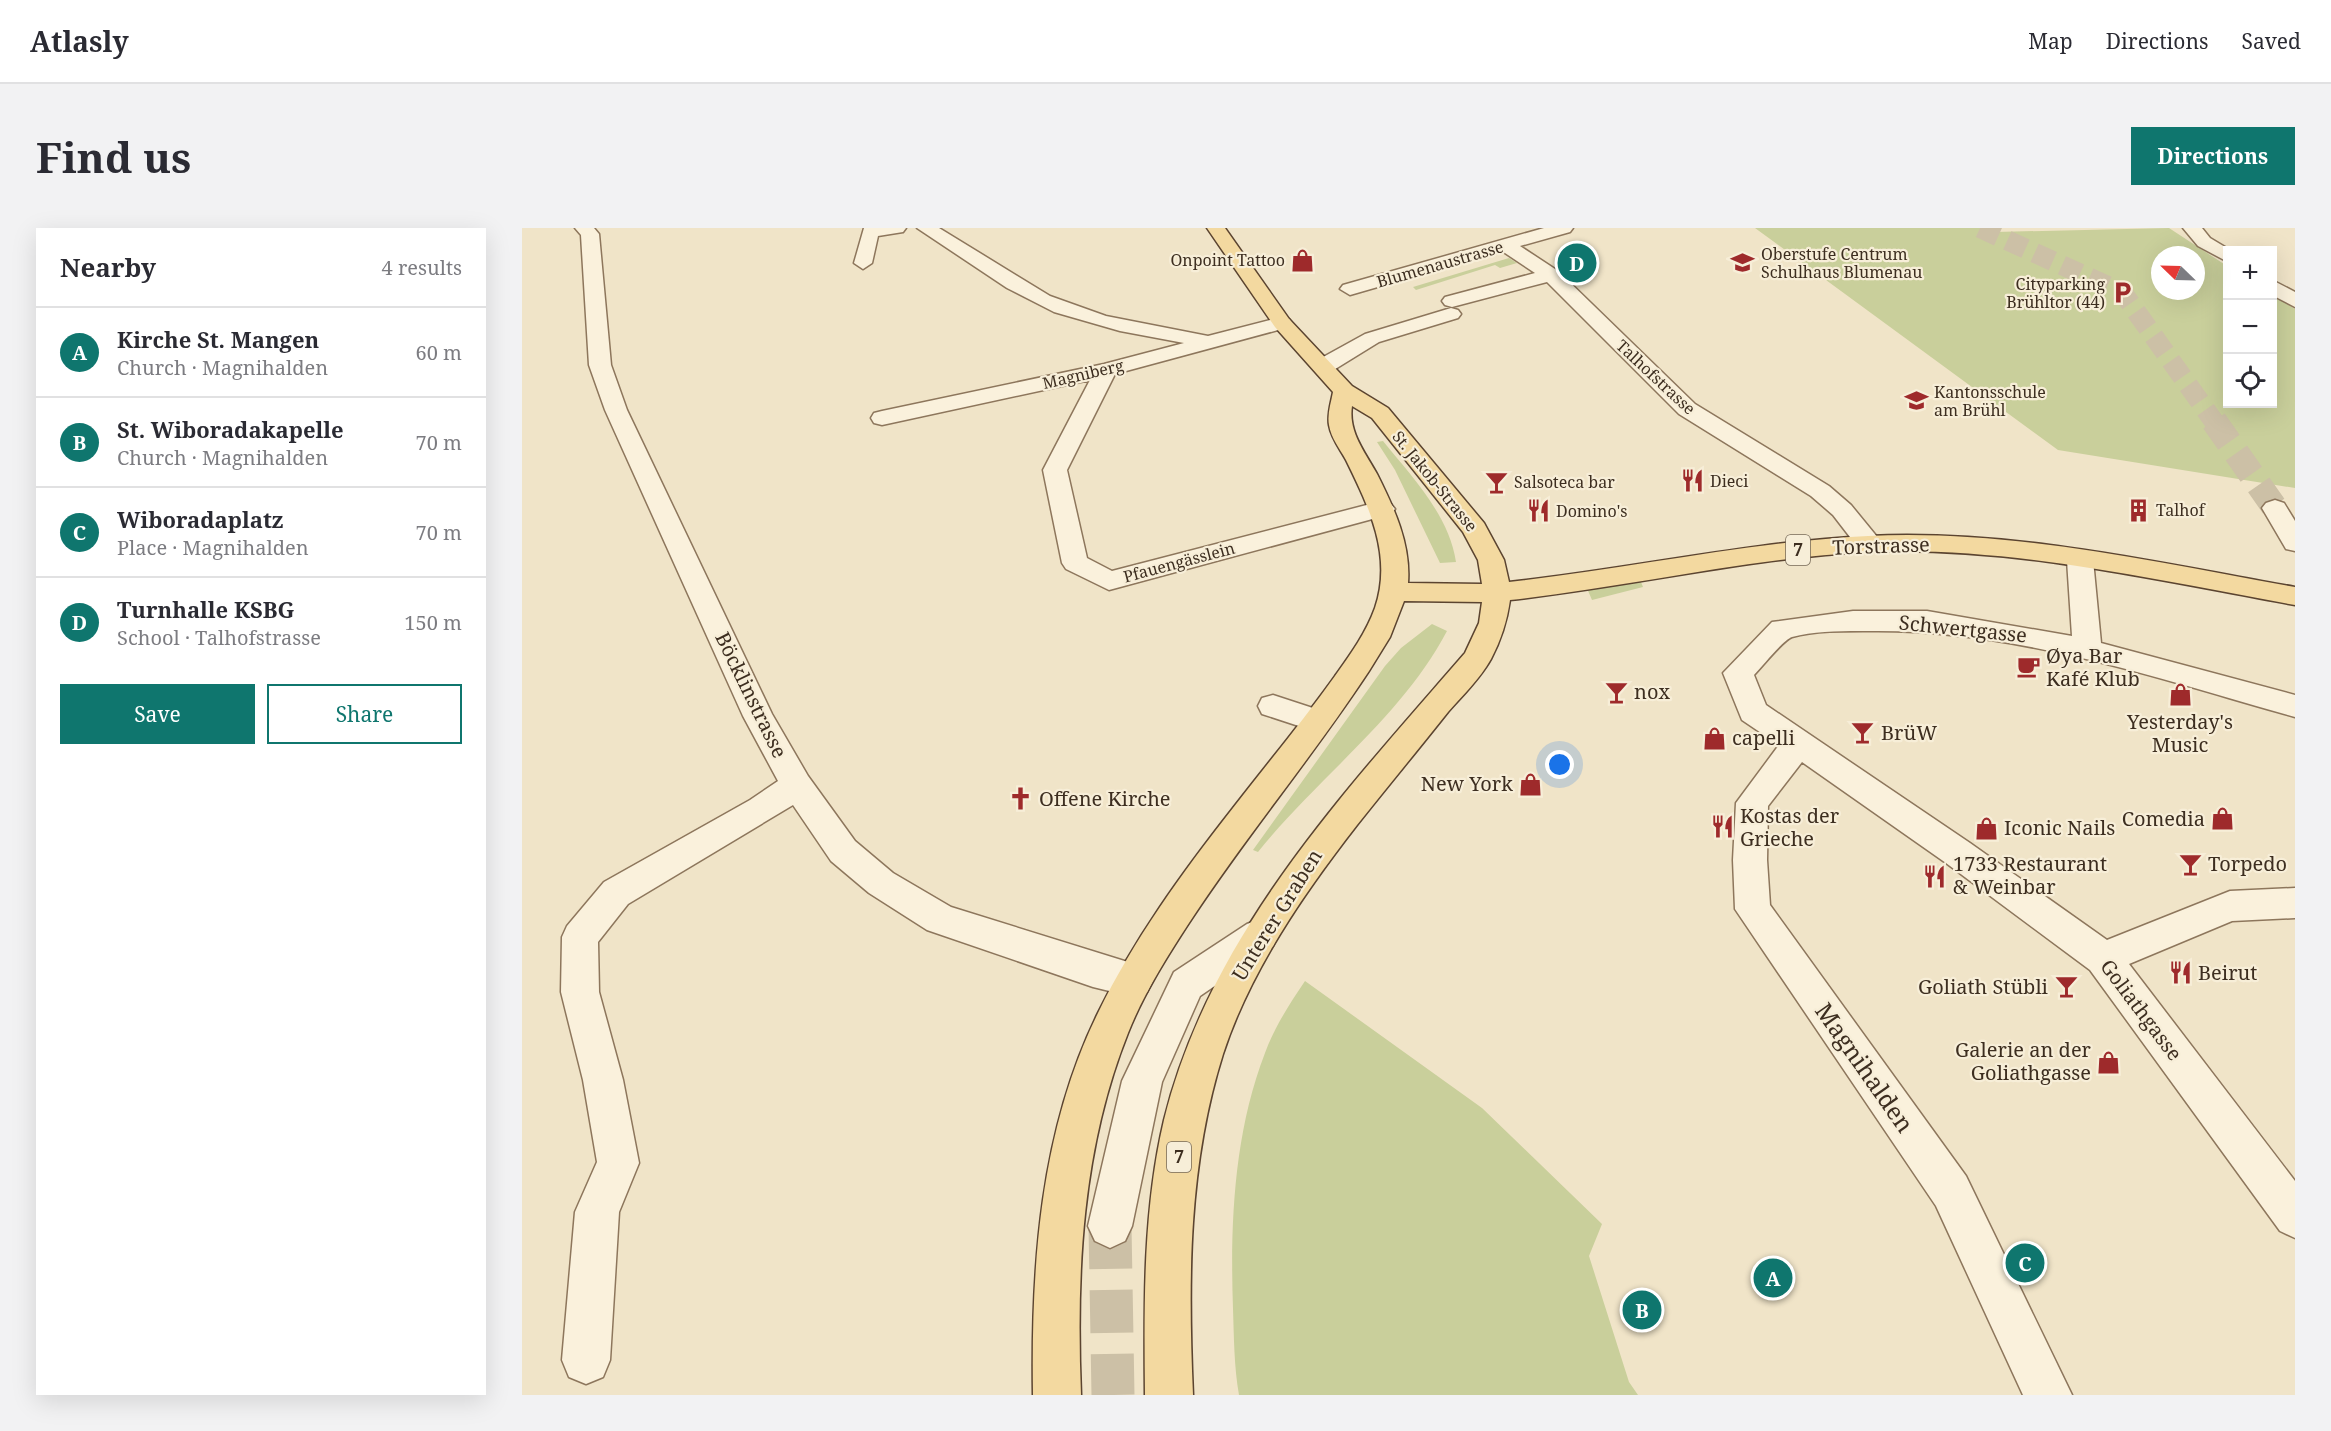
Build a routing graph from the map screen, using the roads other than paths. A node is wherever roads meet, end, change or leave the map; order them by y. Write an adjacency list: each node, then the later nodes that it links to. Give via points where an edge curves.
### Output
1 (584, 228): 35 (street, Böcklinstrasse, via 590,234 600,365 616,410 758,716)
2 (897, 228): 9 (street, via 870,232)
3 (926, 228): 15 (street, via 1046,301 1154,333)
4 (1216, 228): 14 (main road, St. Jakob-Strasse)
5 (1564, 228): 7 (street, Blumenaustrasse)
6 (2192, 228): 8 (street)
7 (1505, 245): 10 (street, Talhofstrasse); 11 (street, Blumenaustrasse)
8 (2223, 254)
9 (863, 263)
10 (1551, 275): 18 (street, via 1372,338); 25 (street, Talhofstrasse, via 1687,410 1820,491 1842,510)
11 (1350, 289)
12 (2277, 289): 13 (street)
13 (2295, 301)
14 (1282, 323): 16 (street, Magniberg); 18 (main road, St. Jakob-Strasse)
15 (1174, 335): 16 (street); 17 (street)
16 (1209, 341): 19 (street, Magniberg)
17 (1118, 343)
18 (1324, 366): 20 (main road, St. Jakob-Strasse)
19 (1106, 370): 21 (street, Magniberg); 23 (street, Pfauengässlein, via 1055,470 1075,563 1109,581 1235,557)
20 (1344, 391): 23 (main road, via 1340,424); 28 (main road, St. Jakob-Strasse, via 1380,413 1475,529 1491,560)
21 (882, 418)
22 (2275, 508): 24 (street)
23 (1382, 509): 27 (main road, via 1395,550)
24 (2295, 543)
25 (1869, 544): 26 (main road, Torstrasse / 7, via 1932,543); 28 (main road, Torstrasse / 7, via 1792,550)
26 (2080, 560): 29 (main road, Torstrasse / 7); 30 (street)
27 (1393, 592): 28 (main road, Torstrasse / 7); 33 (main road, via 1378,630)
28 (1497, 592): 37 (main road, Unterer Graben / 7, via 1493,623 1476,658 1320,846)
29 (2295, 596)
30 (2087, 649): 32 (street, Schwertgasse); 34 (street, Schwertgasse, via 1927,621 1853,621 1782,629 1738,673 1753,712)
31 (1273, 706): 33 (street)
32 (2295, 706)
33 (1317, 721): 39 (main road, via 1217,853)
34 (1799, 742): 38 (street, Goliathgasse); 45 (street, Magnihalden, via 1752,803 1753,909 1951,1191)
35 (797, 785): 39 (street, Böcklinstrasse, via 843,851 881,883 940,919); 42 (street, via 616,892 580,937 580,992 603,1080 618,1163 597,1212)
36 (2295, 903): 38 (street, via 2229,906)
37 (1260, 935): 41 (street, via 1187,984 1142,1081); 44 (main road, Unterer Graben / 7, via 1227,996 1185,1119 1172,1198)
38 (2103, 958): 40 (street, Goliathgasse)
39 (1134, 980): 43 (main road, via 1106,1037 1085,1097 1064,1203 1054,1323)
40 (2295, 1216)
41 (1110, 1226)
42 (586, 1360)
43 (1057, 1395)
44 (1168, 1395)
45 (2048, 1395)

